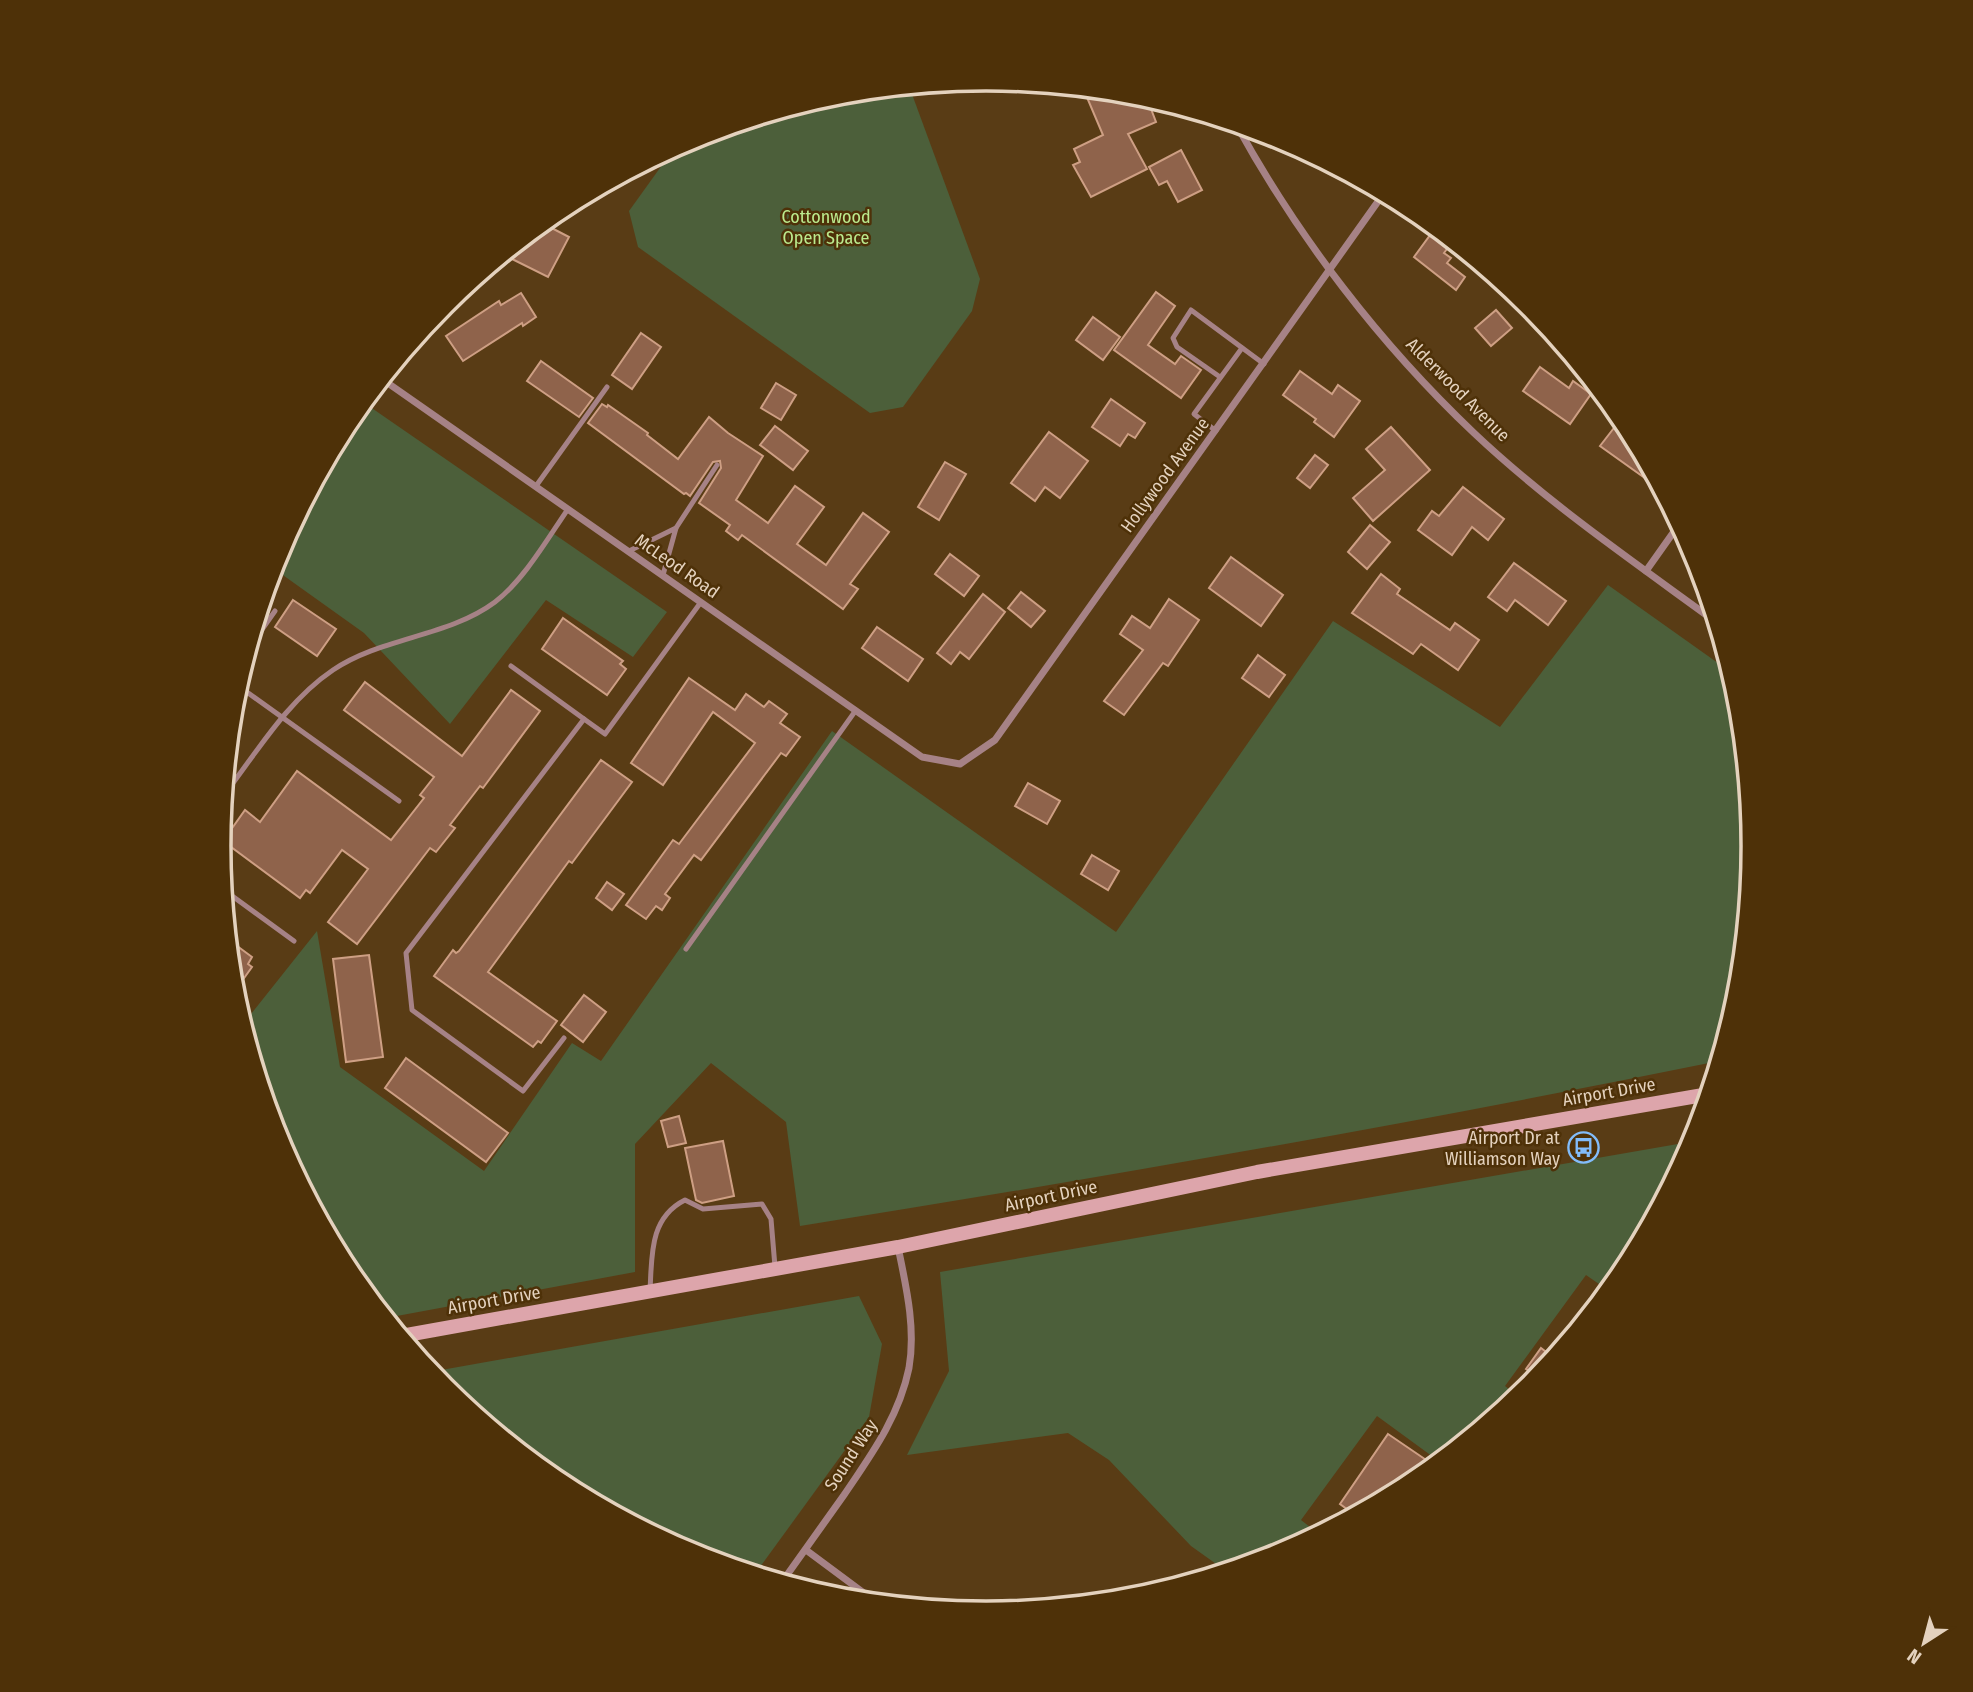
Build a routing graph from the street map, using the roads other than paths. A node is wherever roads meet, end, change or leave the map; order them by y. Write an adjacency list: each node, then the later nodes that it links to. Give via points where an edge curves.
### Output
1 (1244, 137): 3 (street, Alderwood Avenue)
2 (1378, 201): 3 (street, Hollywood Avenue)
3 (1330, 270): 5 (street, Hollywood Avenue); 16 (street, Alderwood Avenue, via 1388,341 1475,434)
4 (1242, 348): 5 (lane); 6 (lane); 6 (lane, via 1191,310 1173,338 1177,346)
5 (1264, 364): 9 (street, Hollywood Avenue)
6 (1220, 377): 9 (lane, via 1194,414)
7 (389, 384): 11 (street, McLeod Road)
8 (607, 387): 11 (lane)
9 (1216, 431): 27 (street, Hollywood Avenue, via 995,740)
10 (717, 465): 13 (lane)
11 (536, 486): 12 (street, McLeod Road)
12 (568, 509): 15 (street, McLeod Road); 25 (lane, via 528,567 496,601 457,622 366,651 315,684)
13 (676, 528): 15 (lane); 17 (lane)
14 (1673, 533): 16 (street)
15 (629, 551): 17 (street, McLeod Road)
16 (1646, 571): 20 (street, Alderwood Avenue)
17 (663, 575): 18 (street, McLeod Road)
18 (701, 602): 24 (street, McLeod Road); 26 (lane, via 606,734)
19 (275, 611): 21 (lane)
20 (1704, 613)
21 (265, 624)
22 (511, 666): 26 (lane)
23 (248, 692): 25 (lane)
24 (856, 710): 27 (street, McLeod Road, via 922,757); 32 (lane)
25 (283, 717): 28 (lane); 29 (lane)
26 (584, 719): 33 (lane, via 406,953 412,1010 523,1091)
27 (960, 764)
28 (235, 781)
29 (399, 801)
30 (233, 897): 31 (lane)
31 (294, 941)
32 (686, 949)
33 (564, 1038)
34 (1698, 1096): 35 (main road, Airport Drive, via 1257,1172)
35 (898, 1247): 36 (main road, Airport Drive); 39 (street, Sound Way, via 909,1301 909,1367 885,1435)
36 (775, 1269): 37 (main road, Airport Drive); 37 (lane, via 771,1219 762,1204 704,1209 685,1200 671,1207 653,1240)
37 (650, 1291): 38 (main road, Airport Drive)
38 (411, 1334)
39 (806, 1550): 40 (street, Sound Way); 41 (street)
40 (788, 1574)
41 (860, 1590)

